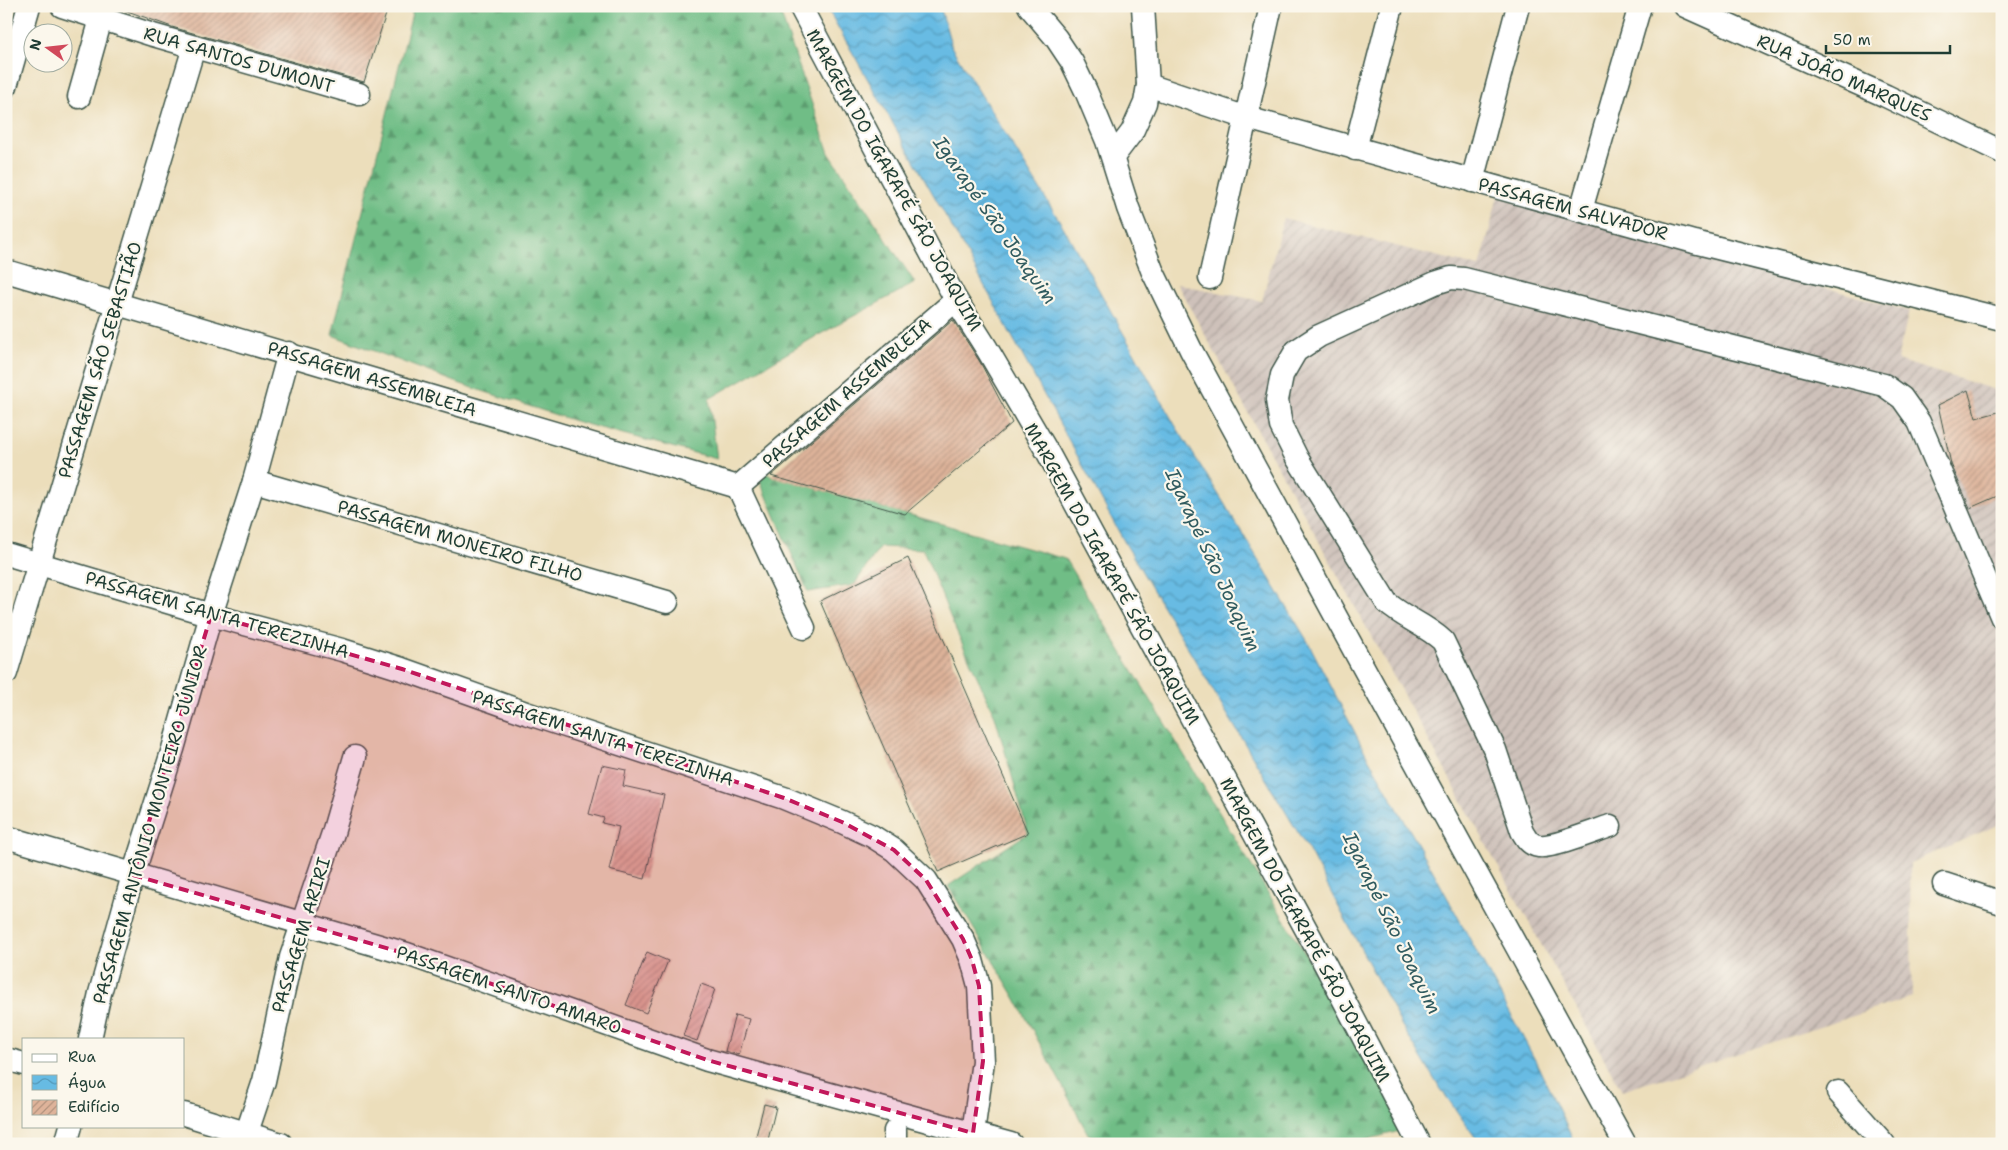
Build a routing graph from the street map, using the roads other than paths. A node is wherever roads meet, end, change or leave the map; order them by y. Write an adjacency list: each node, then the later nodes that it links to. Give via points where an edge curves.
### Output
1 (29, 6): 14 (street)
2 (62, 6): 11 (street, RUA SANTOS DUMONT)
3 (800, 6): 25 (street, MARGEM DO IGARAPÉ SÃO JOAQUIM)
4 (1029, 6): 20 (street, via 1072,62)
5 (1143, 6): 13 (street)
6 (1271, 6): 17 (street)
7 (1392, 6): 18 (street)
8 (1518, 6): 21 (street)
9 (1640, 6): 22 (street)
10 (1684, 6): 19 (street, RUA JOÃO MARQUES)
11 (101, 19): 12 (street, RUA SANTOS DUMONT); 16 (street)
12 (194, 47): 15 (street, RUA SANTOS DUMONT); 26 (street, PASSAGEM SÃO SEBASTIÃO)
13 (1148, 85): 17 (street, PASSAGEM SALVADOR); 20 (street, via 1146,103 1140,116)
14 (6, 86)
15 (359, 94)
16 (79, 97)
17 (1246, 118): 18 (street, PASSAGEM SALVADOR); 24 (street)
18 (1356, 149): 21 (street, PASSAGEM SALVADOR)
19 (2002, 152)
20 (1113, 157): 57 (street, via 1152,270 1187,341)
21 (1472, 181): 22 (street, PASSAGEM SALVADOR)
22 (1581, 210): 27 (street, PASSAGEM SALVADOR, via 1694,242)
23 (6, 271): 26 (street, PASSAGEM ASSEMBLEIA)
24 (1210, 278)
25 (956, 300): 30 (street, PASSAGEM ASSEMBLEIA); 56 (street, MARGEM DO IGARAPÉ SÃO JOAQUIM, via 988,349 1052,462)
26 (117, 303): 28 (street, PASSAGEM ASSEMBLEIA); 32 (street, PASSAGEM SÃO SEBASTIÃO)
27 (2002, 319)
28 (289, 353): 29 (street, PASSAGEM ANTÔNIO MONTEIRO JÚNIOR); 30 (street, PASSAGEM ASSEMBLEIA)
29 (254, 481): 33 (street, PASSAGEM MONEIRO FILHO); 34 (street, PASSAGEM ANTÔNIO MONTEIRO JÚNIOR)
30 (738, 487): 36 (street)
31 (6, 554): 32 (street, PASSAGEM SANTA TEREZINHA)
32 (39, 565): 34 (street, PASSAGEM SANTA TEREZINHA); 37 (street, PASSAGEM SÃO SEBASTIÃO)
33 (667, 602)
34 (211, 615): 41 (street, PASSAGEM ANTÔNIO MONTEIRO JÚNIOR); 51 (street, PASSAGEM SANTA TEREZINHA, via 342,650 784,798 872,836 894,850 926,880 964,939 972,960 979,986 983,1061)
35 (2002, 618): 39 (street, via 1919,422 1902,398 1884,385 1464,279 1451,278 1435,283 1319,336 1296,351 1282,375 1277,400 1282,426 1297,458 1386,603 1443,641 1495,750 1527,840 1538,846 1551,845)
36 (804, 628)
37 (6, 673)
38 (355, 757): 44 (street, PASSAGEM ARIRI)
39 (1610, 826)
40 (6, 837): 41 (street, PASSAGEM SANTO AMARO)
41 (133, 874): 44 (street, PASSAGEM SANTO AMARO); 45 (street, PASSAGEM ANTÔNIO MONTEIRO JÚNIOR)
42 (1944, 884): 43 (street)
43 (2002, 903)
44 (301, 923): 51 (street, PASSAGEM SANTO AMARO, via 407,954 707,1060); 52 (street, PASSAGEM ARIRI, via 278,1010 264,1081)
45 (90, 1038)
46 (6, 1059): 47 (street)
47 (22, 1063)
48 (1838, 1092): 58 (street)
49 (185, 1114): 52 (street)
50 (70, 1128): 53 (street)
51 (973, 1133): 55 (street, PASSAGEM SANTO AMARO)
52 (244, 1139): 54 (street)
53 (66, 1144)
54 (281, 1144)
55 (1010, 1144)
56 (1419, 1144)
57 (1625, 1144)
58 (1884, 1144)

